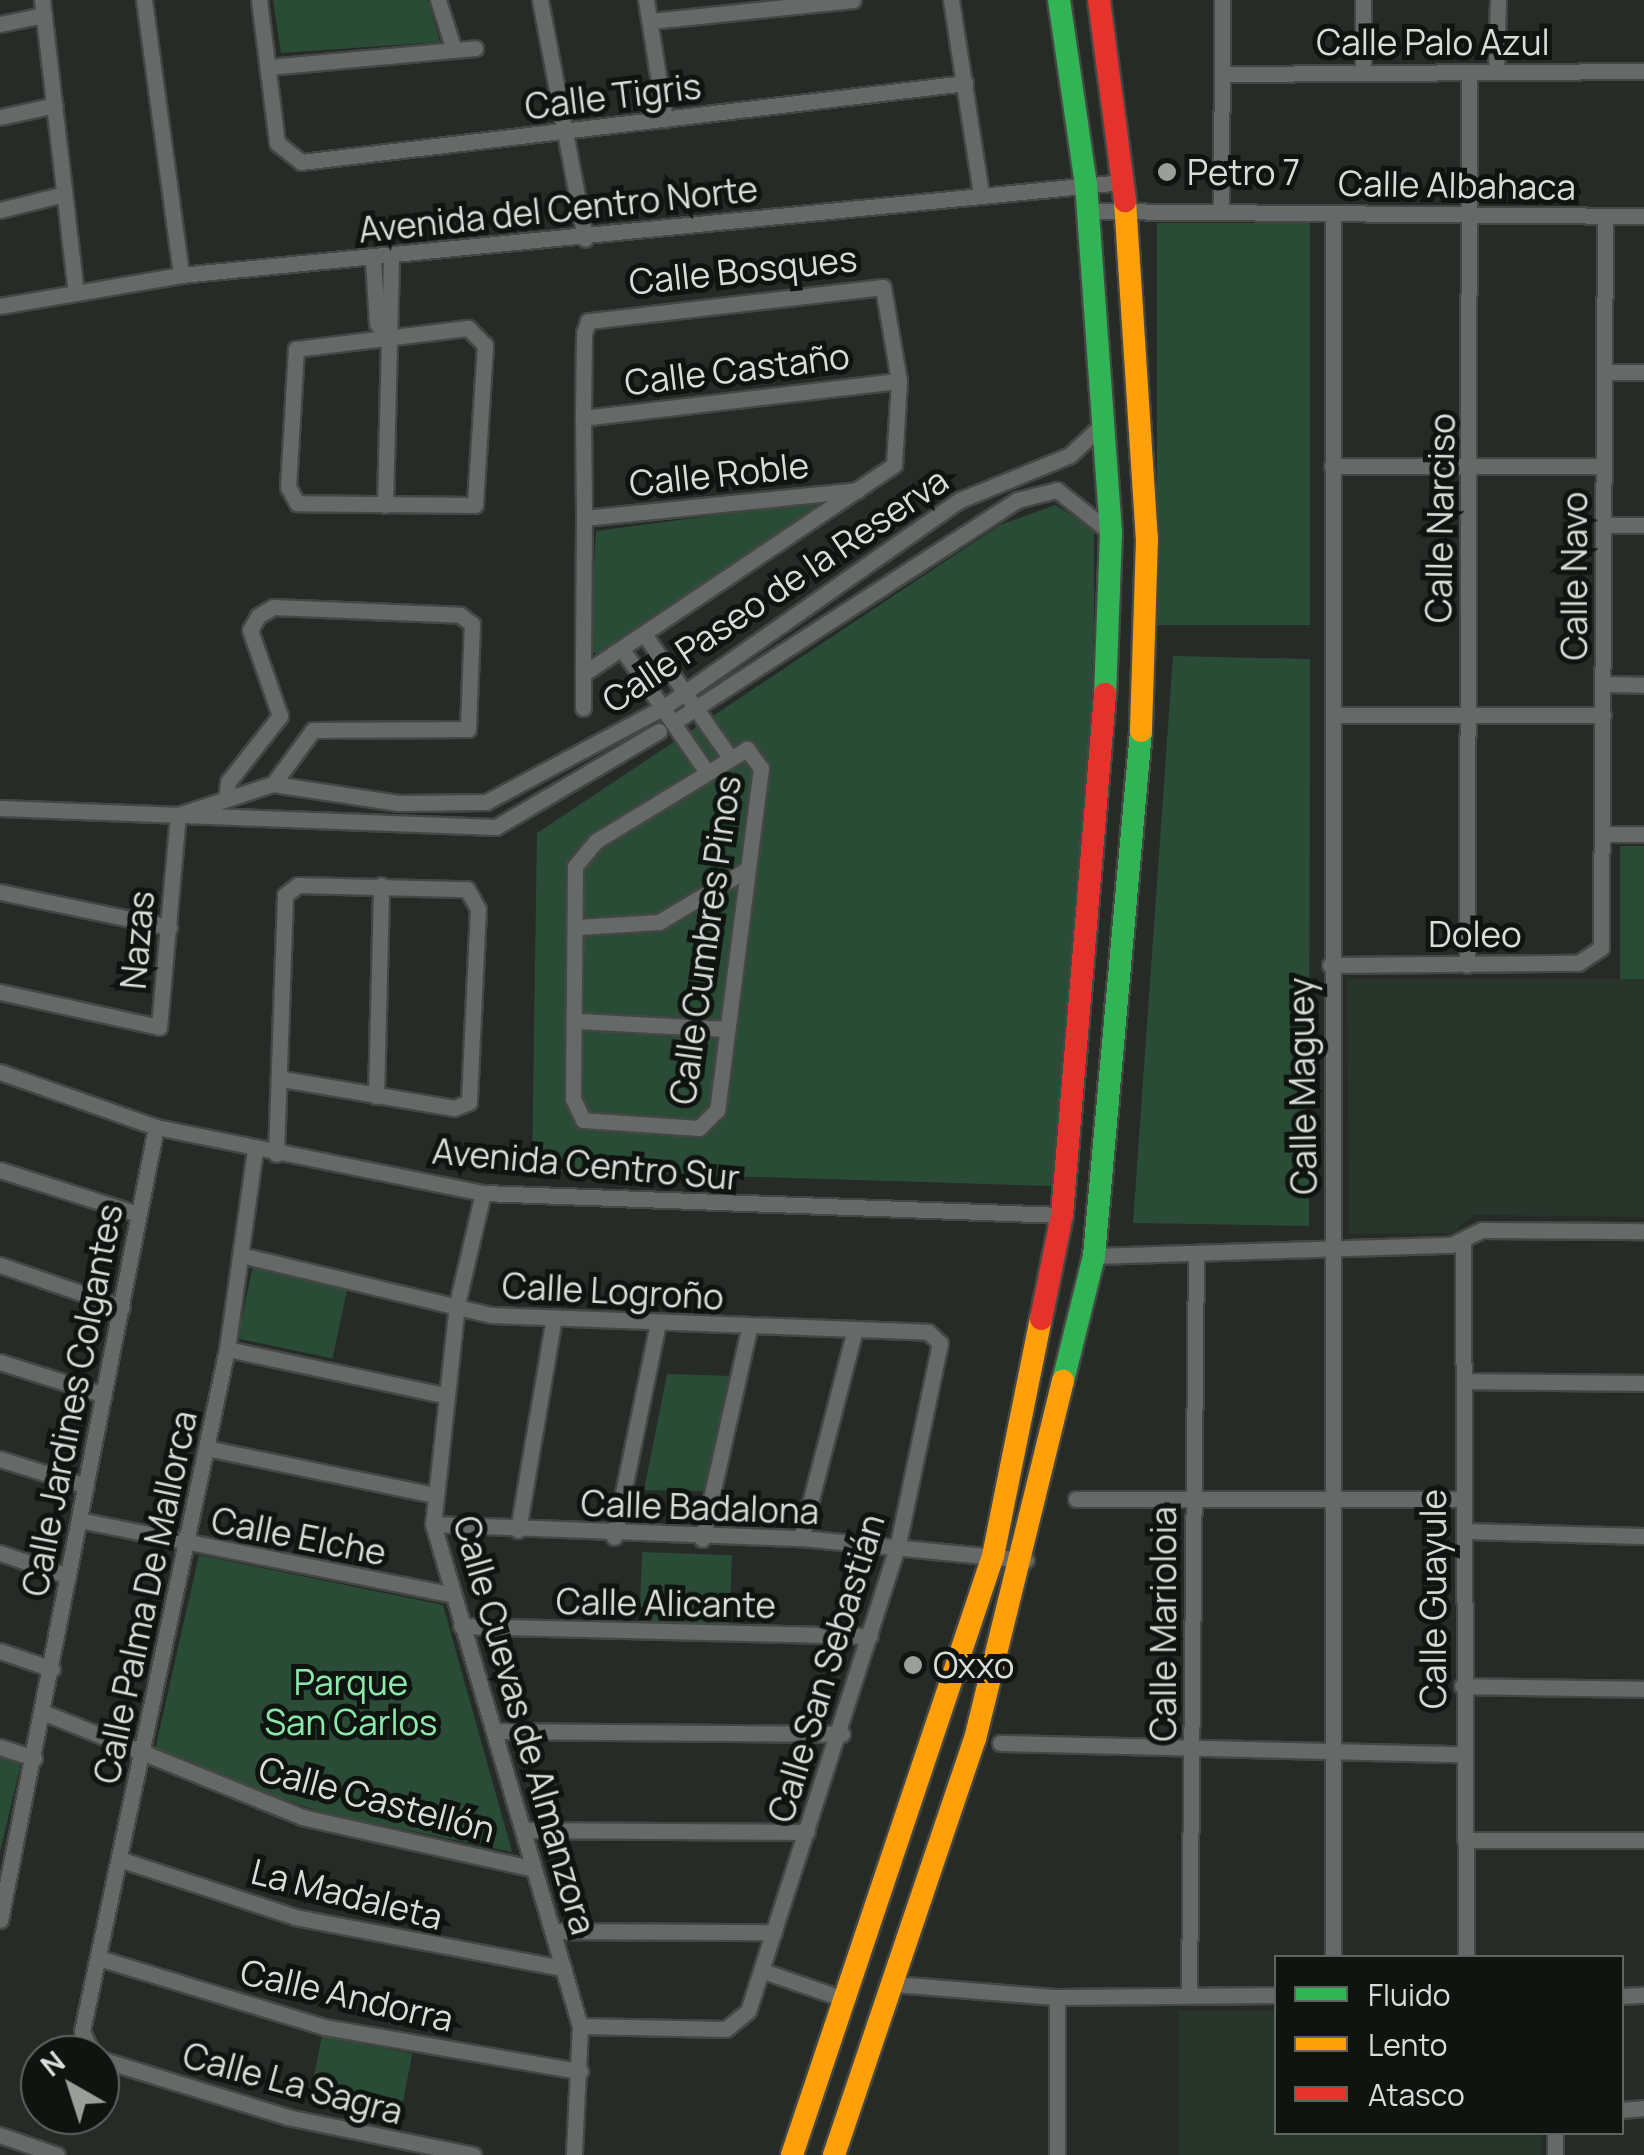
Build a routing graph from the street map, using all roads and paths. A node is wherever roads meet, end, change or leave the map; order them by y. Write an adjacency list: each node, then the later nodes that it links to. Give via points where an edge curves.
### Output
1 (144, 0): 44 (street)
2 (259, 0): 18 (street)
3 (438, 0): 16 (street)
4 (540, 0): 28 (street)
5 (646, 0): 14 (street)
6 (852, 0): 14 (street)
7 (951, 0): 24 (street)
8 (1059, 0): 30 (main road)
9 (1099, 0): 29 (main road)
10 (1222, 0): 23 (street)
11 (1363, 0): 21 (street)
12 (1498, 0): 19 (street)
13 (43, 8): 15 (street); 25 (street)
14 (651, 21): 27 (street)
15 (0, 24)
16 (453, 47): 17 (street); 18 (street)
17 (476, 48)
18 (268, 67): 28 (street, Calle Tigris, via 277,144 301,162)
19 (1496, 71): 20 (street, Calle Palo Azul); 22 (street, Calle Palo Azul)
20 (1644, 71)
21 (1363, 72): 22 (street, Calle Palo Azul); 23 (street, Calle Palo Azul)
22 (1469, 72): 40 (street, Calle Narciso)
23 (1223, 74): 36 (street)
24 (965, 83): 27 (street, Calle Tigris); 32 (street)
25 (55, 105): 26 (street); 31 (street)
26 (0, 118)
27 (664, 120): 28 (street, Calle Tigris)
28 (568, 133): 41 (street)
29 (1124, 182): 30 (street, Avenida del Centro Norte); 33 (main road)
30 (1086, 184): 32 (street, Avenida del Centro Norte); 35 (main road)
31 (64, 194): 34 (street); 45 (street)
32 (981, 194): 41 (street, Avenida del Centro Norte)
33 (1126, 208): 35 (street, Calle Albahaca); 36 (street, Calle Albahaca); 113 (main road, via 1145,641 1135,858)
34 (0, 210)
35 (1089, 210): 52 (main road)
36 (1221, 210): 37 (street, Calle Albahaca)
37 (1333, 213): 40 (street, Calle Albahaca); 55 (street, Calle Maguey)
38 (1644, 216): 39 (street, Calle Albahaca)
39 (1605, 217): 40 (street, Calle Albahaca); 48 (street, Calle Navo)
40 (1468, 218): 54 (street, Calle Narciso)
41 (585, 238): 42 (street, Avenida del Centro Norte)
42 (391, 259): 43 (street, Avenida del Centro Norte); 47 (street, via 396,321)
43 (373, 260): 44 (street, Avenida del Centro Norte); 47 (street, via 377,323)
44 (181, 276): 45 (street, Avenida del Centro Norte)
45 (76, 293): 46 (street, Avenida del Centro Norte)
46 (0, 306)
47 (387, 338): 59 (street); 59 (street, via 304,345 289,365 290,496 306,506); 59 (street, via 468,328 482,336 482,492 467,508)
48 (1605, 372): 49 (street); 56 (street, Calle Navo)
49 (1644, 372)
50 (898, 381): 51 (street, Calle Castaño); 51 (street, Calle Bosques, via 888,291 802,294 588,320); 57 (street, Calle Bosques, via 900,450)
51 (583, 418): 60 (street, Calle Bosques)
52 (1107, 420): 53 (street, Calle Paseo de la Reserva, via 1085,445); 63 (main road)
53 (1044, 463): 58 (street); 69 (street, Calle Paseo de la Reserva, via 960,500)
54 (1472, 465): 55 (street); 56 (street); 73 (street, Calle Narciso)
55 (1332, 466): 74 (street, Calle Maguey)
56 (1602, 466): 61 (street, Calle Navo)
57 (862, 489): 60 (street, Calle Roble); 64 (street, Calle Bosques)
58 (1043, 491): 63 (street, via 1072,496); 71 (street, Calle Paseo de la Reserva, via 974,522)
59 (385, 505)
60 (584, 518): 66 (street, Calle Bosques)
61 (1606, 525): 62 (street); 67 (street, Calle Navo)
62 (1644, 525)
63 (1111, 533): 107 (main road, via 1098,833)
64 (646, 637): 65 (street, Calle Bosques); 69 (street)
65 (624, 652): 66 (street, Calle Bosques); 70 (street)
66 (583, 674): 72 (street)
67 (1604, 684): 68 (street); 75 (street, Calle Navo)
68 (1644, 685)
69 (683, 690): 70 (street, Calle Paseo de la Reserva); 71 (street)
70 (664, 707): 76 (street); 80 (street, Calle Paseo de la Reserva, via 486,802 398,803)
71 (694, 707): 76 (street, Calle Paseo de la Reserva); 78 (street)
72 (583, 708)
73 (1468, 713): 74 (street); 75 (street); 94 (street, Calle Narciso)
74 (1333, 715): 93 (street, Calle Maguey)
75 (1603, 716): 85 (street, Calle Navo)
76 (674, 722): 79 (street)
77 (659, 732): 83 (street, Calle Paseo de la Reserva, via 496,827)
78 (729, 756): 79 (street, Calle Cumbres Pinos); 87 (street, Calle Cumbres Pinos, via 760,755)
79 (706, 771): 91 (street, Calle Cumbres Pinos, via 582,854)
80 (273, 784): 81 (street, Calle Paseo de la Reserva); 81 (street, via 313,730 468,730 472,624 460,615 273,607 258,616 250,630 280,716 228,782)
81 (226, 799): 83 (street, Calle Paseo de la Reserva)
82 (0, 808): 83 (street, Calle Paseo de la Reserva); 84 (street)
83 (178, 814): 90 (street, Nazas)
84 (0, 817)
85 (1602, 834): 86 (street); 92 (street, Calle Navo)
86 (1644, 834)
87 (746, 870): 91 (street, via 659,922); 97 (street, Calle Cumbres Pinos)
88 (381, 885): 99 (street, via 298,885 285,895); 100 (street); 100 (street, via 456,884 478,909 468,1102 454,1108)
89 (0, 892): 90 (street)
90 (168, 927): 95 (street, Nazas, via 159,1027)
91 (578, 927): 96 (street, Calle Cumbres Pinos)
92 (1605, 935): 94 (street, Doleo, via 1578,963)
93 (1330, 965): 94 (street, Doleo); 110 (street, Calle Maguey)
94 (1467, 965)
95 (0, 992)
96 (577, 1022): 97 (street); 97 (street, Calle Cumbres Pinos, via 575,1112 596,1124 707,1126 718,1110)
97 (724, 1029)
98 (0, 1072): 101 (street, Avenida Centro Sur)
99 (282, 1079): 100 (street); 103 (street)
100 (376, 1096)
101 (156, 1127): 102 (street, Avenida Centro Sur); 106 (street, Calle Jardines Colgantes)
102 (255, 1150): 103 (street, Avenida Centro Sur); 112 (street, Calle Palma De Mallorca)
103 (276, 1154): 105 (street, Avenida Centro Sur)
104 (0, 1170): 106 (street)
105 (484, 1193): 107 (street, Avenida Centro Sur); 115 (street, Calle Cuevas de Almanzora)
106 (138, 1214): 116 (street, Calle Jardines Colgantes)
107 (1062, 1215): 147 (main road)
108 (1644, 1231): 109 (street, via 1482,1230)
109 (1464, 1240): 110 (street); 124 (street, Calle Guayule)
110 (1334, 1248): 111 (street); 132 (street, Calle Maguey)
111 (1196, 1254): 113 (street); 134 (street, Calle Marioloia)
112 (242, 1255): 115 (street, Calle Logroño); 122 (street, Calle Palma De Mallorca)
113 (1094, 1256): 148 (main road)
114 (0, 1266): 116 (street)
115 (457, 1304): 117 (street, Calle Logroño); 127 (street, Calle Cuevas de Almanzora)
116 (122, 1306): 126 (street, Calle Jardines Colgantes)
117 (553, 1322): 118 (street, Calle Logroño); 138 (street)
118 (657, 1327): 119 (street, Calle Logroño); 141 (street)
119 (749, 1328): 120 (street, Calle Logroño); 143 (street)
120 (855, 1329): 121 (street, Calle Logroño); 142 (street)
121 (928, 1332): 144 (street, Calle San Sebastián, via 942,1352)
122 (227, 1350): 127 (street); 128 (street, Calle Palma De Mallorca)
123 (0, 1362): 126 (street)
124 (1464, 1381): 125 (street); 135 (street, Calle Guayule)
125 (1644, 1383)
126 (104, 1395): 130 (street, Calle Jardines Colgantes)
127 (443, 1395): 131 (street, Calle Cuevas de Almanzora)
128 (206, 1448): 131 (street); 145 (street, Calle Palma De Mallorca)
129 (0, 1458): 130 (street)
130 (86, 1486): 136 (street, Calle Jardines Colgantes)
131 (430, 1494): 137 (street, Calle Cuevas de Almanzora)
132 (1331, 1498): 134 (street); 135 (street); 163 (street, Calle Maguey)
133 (1076, 1499): 134 (street)
134 (1194, 1499): 162 (street, Calle Marioloia)
135 (1463, 1499): 139 (street, Calle Guayule)
136 (79, 1520): 145 (street, Calle Elche); 149 (street, Calle Jardines Colgantes)
137 (433, 1524): 138 (street, Calle Badalona); 150 (street, Calle Cuevas de Almanzora)
138 (518, 1530): 141 (street, Calle Badalona)
139 (1464, 1531): 140 (street); 155 (street, Calle Guayule)
140 (1644, 1536)
141 (614, 1538): 143 (street, Calle Badalona)
142 (801, 1538): 143 (street, Calle Badalona); 144 (street, Calle Badalona)
143 (702, 1539)
144 (898, 1544): 147 (street, Calle Badalona); 152 (street, Calle San Sebastián)
145 (187, 1545): 150 (street, Calle Elche); 166 (street, Calle Palma De Mallorca)
146 (0, 1553): 149 (street)
147 (993, 1556): 148 (street, Calle Badalona); 185 (main road)
148 (1026, 1560): 181 (main road)
149 (68, 1576): 154 (street, Calle Jardines Colgantes)
150 (449, 1594): 151 (street, Calle Cuevas de Almanzora)
151 (461, 1626): 152 (street, Calle Alicante); 158 (street, Calle Cuevas de Almanzora)
152 (870, 1636): 159 (street, Calle San Sebastián)
153 (0, 1651): 154 (street)
154 (52, 1668): 157 (street, Calle Jardines Colgantes)
155 (1462, 1686): 156 (street); 164 (street, Calle Guayule)
156 (1644, 1689)
157 (45, 1713): 165 (street, Calle Jardines Colgantes); 166 (street, Calle Castellón)
158 (496, 1732): 159 (street); 167 (street, Calle Cuevas de Almanzora)
159 (842, 1734): 168 (street, Calle San Sebastián)
160 (1000, 1743): 162 (street)
161 (0, 1747): 165 (street)
162 (1193, 1748): 163 (street); 182 (street, Calle Marioloia)
163 (1328, 1749): 164 (street); 176 (street, Calle Maguey)
164 (1462, 1754): 169 (street, Calle Guayule)
165 (34, 1758): 173 (street, Calle Jardines Colgantes)
166 (141, 1759): 171 (street, Calle Palma De Mallorca); 172 (street, Calle Castellón, via 302,1817)
167 (523, 1830): 168 (street); 172 (street, Calle Cuevas de Almanzora)
168 (807, 1832): 175 (street, Calle San Sebastián)
169 (1465, 1840): 170 (street); 177 (street, Calle Guayule)
170 (1644, 1840)
171 (122, 1860): 178 (street, Calle Palma De Mallorca); 179 (street, La Madaleta, via 295,1918)
172 (531, 1868): 174 (street, Calle Cuevas de Almanzora)
173 (0, 1920)
174 (552, 1930): 175 (street); 179 (street, Calle Cuevas de Almanzora)
175 (774, 1932): 180 (street, Calle San Sebastián)
176 (1334, 1955)
177 (1466, 1955)
178 (102, 1960): 187 (street, Calle Palma De Mallorca); 189 (street, Calle Andorra, via 324,2027)
179 (563, 1968): 186 (street, Calle Cuevas de Almanzora)
180 (763, 1971): 185 (street); 186 (street, Calle San Sebastián, via 742,2021 726,2028)
181 (894, 1984): 184 (street); 195 (main road)
182 (1189, 1994): 183 (street); 184 (street)
183 (1274, 1995)
184 (1057, 1997): 196 (street)
185 (848, 2000): 194 (main road)
186 (580, 2026): 189 (street, Calle Cuevas de Almanzora)
187 (84, 2035)
188 (120, 2063): 192 (street, Calle La Sagra, via 287,2117)
189 (580, 2071): 193 (street, Calle Cuevas de Almanzora)
190 (0, 2135): 191 (street)
191 (57, 2155)
192 (473, 2155)
193 (574, 2155)
194 (792, 2155)
195 (834, 2155)
196 (1057, 2155)

